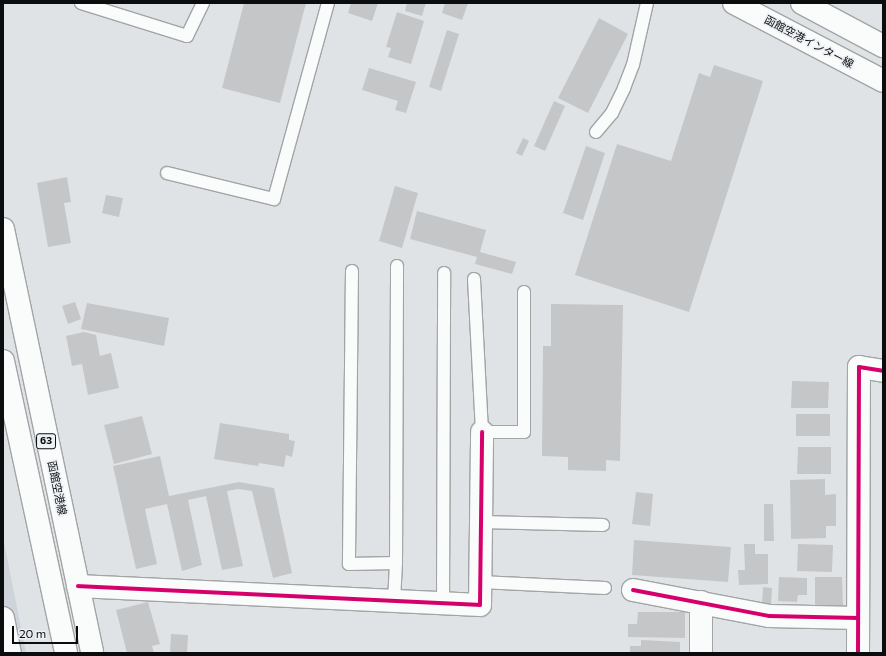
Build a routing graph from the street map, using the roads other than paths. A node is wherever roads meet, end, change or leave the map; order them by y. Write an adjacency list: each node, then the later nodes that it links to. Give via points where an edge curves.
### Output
1 (81, 3): 2 (lane, via 187,36)
2 (202, 3)
3 (328, 3): 10 (lane, via 274,199)
4 (647, 3): 9 (lane, via 633,65 624,88 612,113)
5 (734, 3): 8 (street, 函館空港インター線)
6 (802, 3): 7 (street)
7 (883, 46)
8 (883, 81)
9 (596, 132)
10 (167, 173)
11 (3, 229): 24 (street, 函館空港線 / 63)
12 (397, 266): 22 (lane)
13 (352, 272): 22 (lane, via 349,564)
14 (444, 273): 29 (lane)
15 (474, 279): 19 (lane)
16 (524, 292): 19 (lane, via 524,432)
17 (3, 361): 33 (street, 63)
18 (883, 371): 31 (street, via 859,367)
19 (482, 432): 20 (street)
20 (481, 522): 21 (lane); 23 (street)
21 (603, 525)
22 (396, 563): 27 (lane)
23 (480, 582): 25 (lane); 29 (street, via 480,605)
24 (78, 586): 27 (street); 34 (street, 函館空港線 / 63)
25 (605, 588)
26 (633, 590): 28 (street)
27 (394, 601): 29 (street)
28 (701, 602): 31 (street, via 769,616); 35 (street)
29 (443, 603)
30 (3, 618): 32 (street)
31 (858, 618): 36 (street)
32 (10, 653)
33 (66, 653)
34 (92, 653)
35 (701, 653)
36 (858, 653)

